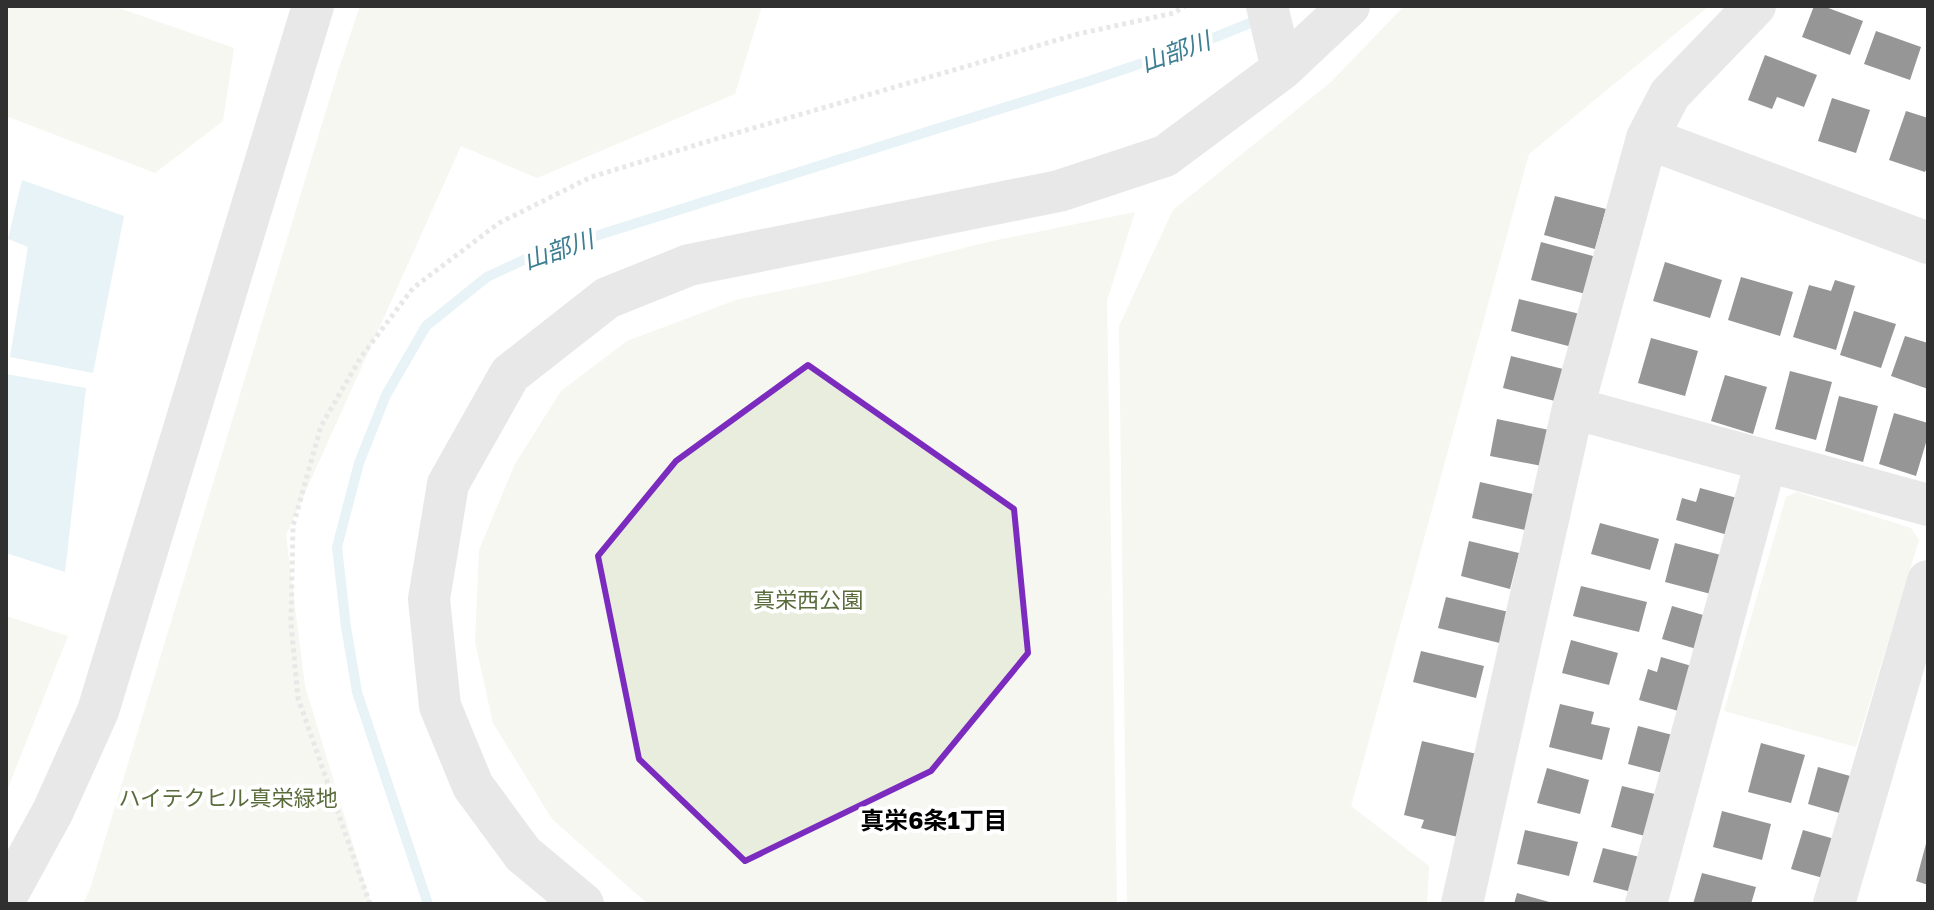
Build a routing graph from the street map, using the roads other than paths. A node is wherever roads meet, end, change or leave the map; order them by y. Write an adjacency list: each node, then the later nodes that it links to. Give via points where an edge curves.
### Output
1 (313, 6): 12 (street, via 98,711)
2 (1267, 6): 5 (street)
3 (1349, 6): 5 (street)
4 (1755, 6): 6 (street, via 1670,94)
5 (1279, 58): 13 (street, via 1165,156 1059,191 689,265 607,298 510,374 448,484 429,599 440,706 473,786 523,854)
6 (1647, 138): 7 (street); 8 (street)
7 (1928, 243)
8 (1573, 408): 9 (street); 14 (street)
9 (1766, 461): 10 (street); 15 (street)
10 (1928, 505)
11 (1928, 581): 16 (street)
12 (6, 897)
13 (583, 904)
14 (1462, 904)
15 (1646, 904)
16 (1834, 904)

